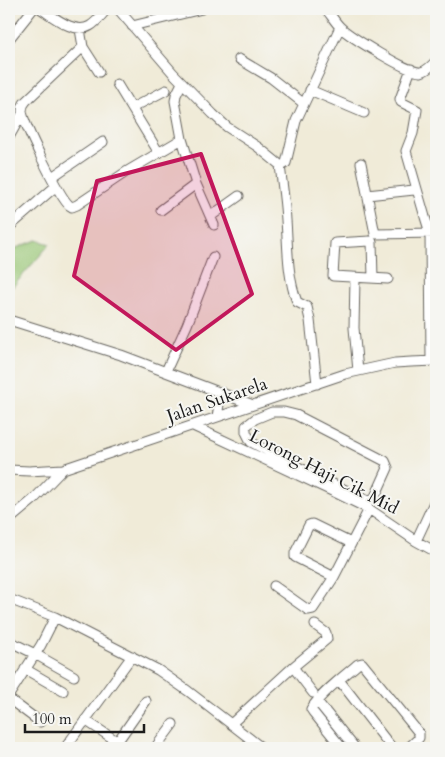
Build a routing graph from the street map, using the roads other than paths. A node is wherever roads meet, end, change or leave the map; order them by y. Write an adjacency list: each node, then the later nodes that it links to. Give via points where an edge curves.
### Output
1 (34, 9): 10 (street)
2 (41, 9): 9 (street)
3 (106, 9): 9 (street, via 90,27)
4 (118, 9): 7 (street)
5 (202, 9): 7 (street)
6 (326, 9): 8 (street)
7 (132, 26): 16 (street)
8 (340, 27): 14 (street, via 360,42); 19 (street)
9 (80, 29): 11 (street)
10 (9, 39)
11 (83, 47): 15 (street); 23 (street, via 26,101)
12 (239, 60): 20 (street, via 271,78)
13 (434, 67): 14 (street, via 420,72)
14 (410, 69): 39 (street, via 400,99 417,112 406,151)
15 (99, 72)
16 (182, 82): 25 (street, via 175,101); 30 (street, via 227,127)
17 (117, 84): 21 (street)
18 (166, 90): 21 (street)
19 (310, 90): 20 (street); 22 (street)
20 (303, 104): 30 (street, via 293,128 286,163)
21 (132, 108): 27 (street)
22 (364, 113)
23 (22, 114): 24 (street); 31 (street)
24 (9, 137)
25 (182, 139): 27 (street); 32 (street)
26 (103, 142): 31 (street)
27 (159, 152): 33 (street, via 75,206 69,205)
28 (406, 160): 34 (street)
29 (360, 163): 35 (street)
30 (280, 165): 48 (street, via 288,260 294,295 297,302 307,307)
31 (52, 177): 33 (street)
32 (196, 184): 36 (street, via 213,221); 37 (street)
33 (56, 186): 38 (street)
34 (414, 190): 35 (street); 39 (street)
35 (367, 195): 39 (street, via 375,234)
36 (239, 196)
37 (161, 210)
38 (9, 227)
39 (431, 233): 45 (street)
40 (213, 258): 46 (street)
41 (355, 278): 42 (street); 42 (street, via 333,275 335,242 372,242); 47 (street, via 354,328)
42 (373, 278): 43 (street)
43 (388, 279)
44 (9, 320): 46 (street)
45 (434, 361): 47 (street, Jalan Sukarela, via 395,363)
46 (166, 371): 49 (street)
47 (358, 371): 48 (street, Jalan Sukarela)
48 (317, 384): 50 (street, Jalan Sukarela)
49 (221, 392): 51 (street); 53 (street)
50 (268, 400): 51 (street, Jalan Sukarela); 52 (street)
51 (253, 405): 53 (street, Jalan Sukarela)
52 (272, 412): 52 (street, via 296,415 385,461 388,468 374,499 368,501 344,490 251,442 246,426)
53 (217, 417): 54 (street, Jalan Sukarela)
54 (194, 426): 55 (street, Jalan Sukarela); 58 (street, Lorong Haji Cik Mid)
55 (62, 469): 56 (street, Jalan Sukarela); 59 (street)
56 (9, 470)
57 (436, 498): 60 (street)
58 (369, 509): 60 (street, Lorong Haji Cik Mid); 61 (street)
59 (9, 520)
60 (416, 540): 62 (street, Lorong Haji Cik Mid)
61 (351, 543): 63 (street); 63 (street, via 312,524 295,553 296,558)
62 (436, 552)
63 (334, 577): 64 (street, via 315,608 310,610)
64 (274, 586)
65 (9, 598): 66 (street)
66 (55, 618): 69 (street); 70 (street)
67 (315, 625): 71 (street, via 326,633 327,639)
68 (9, 641): 69 (street)
69 (35, 654): 72 (street); 73 (street)
70 (132, 656): 80 (street); 83 (street, via 171,678)
71 (293, 667): 77 (street); 83 (street)
72 (25, 669): 75 (street); 76 (street)
73 (74, 676)
74 (339, 680): 77 (street); 91 (street); 92 (street, via 358,664 364,664 419,732 419,738)
75 (63, 691)
76 (9, 695)
77 (315, 697): 85 (street); 90 (street, via 312,711)
78 (9, 699): 81 (street)
79 (146, 701): 84 (street)
80 (85, 720): 84 (street); 86 (street)
81 (40, 722)
82 (173, 724): 88 (street)
83 (231, 724): 89 (street)
84 (115, 745): 87 (street)
85 (351, 747)
86 (65, 748)
87 (127, 748)
88 (156, 748)
89 (262, 748)
90 (342, 748)
91 (392, 748)
92 (408, 748)

